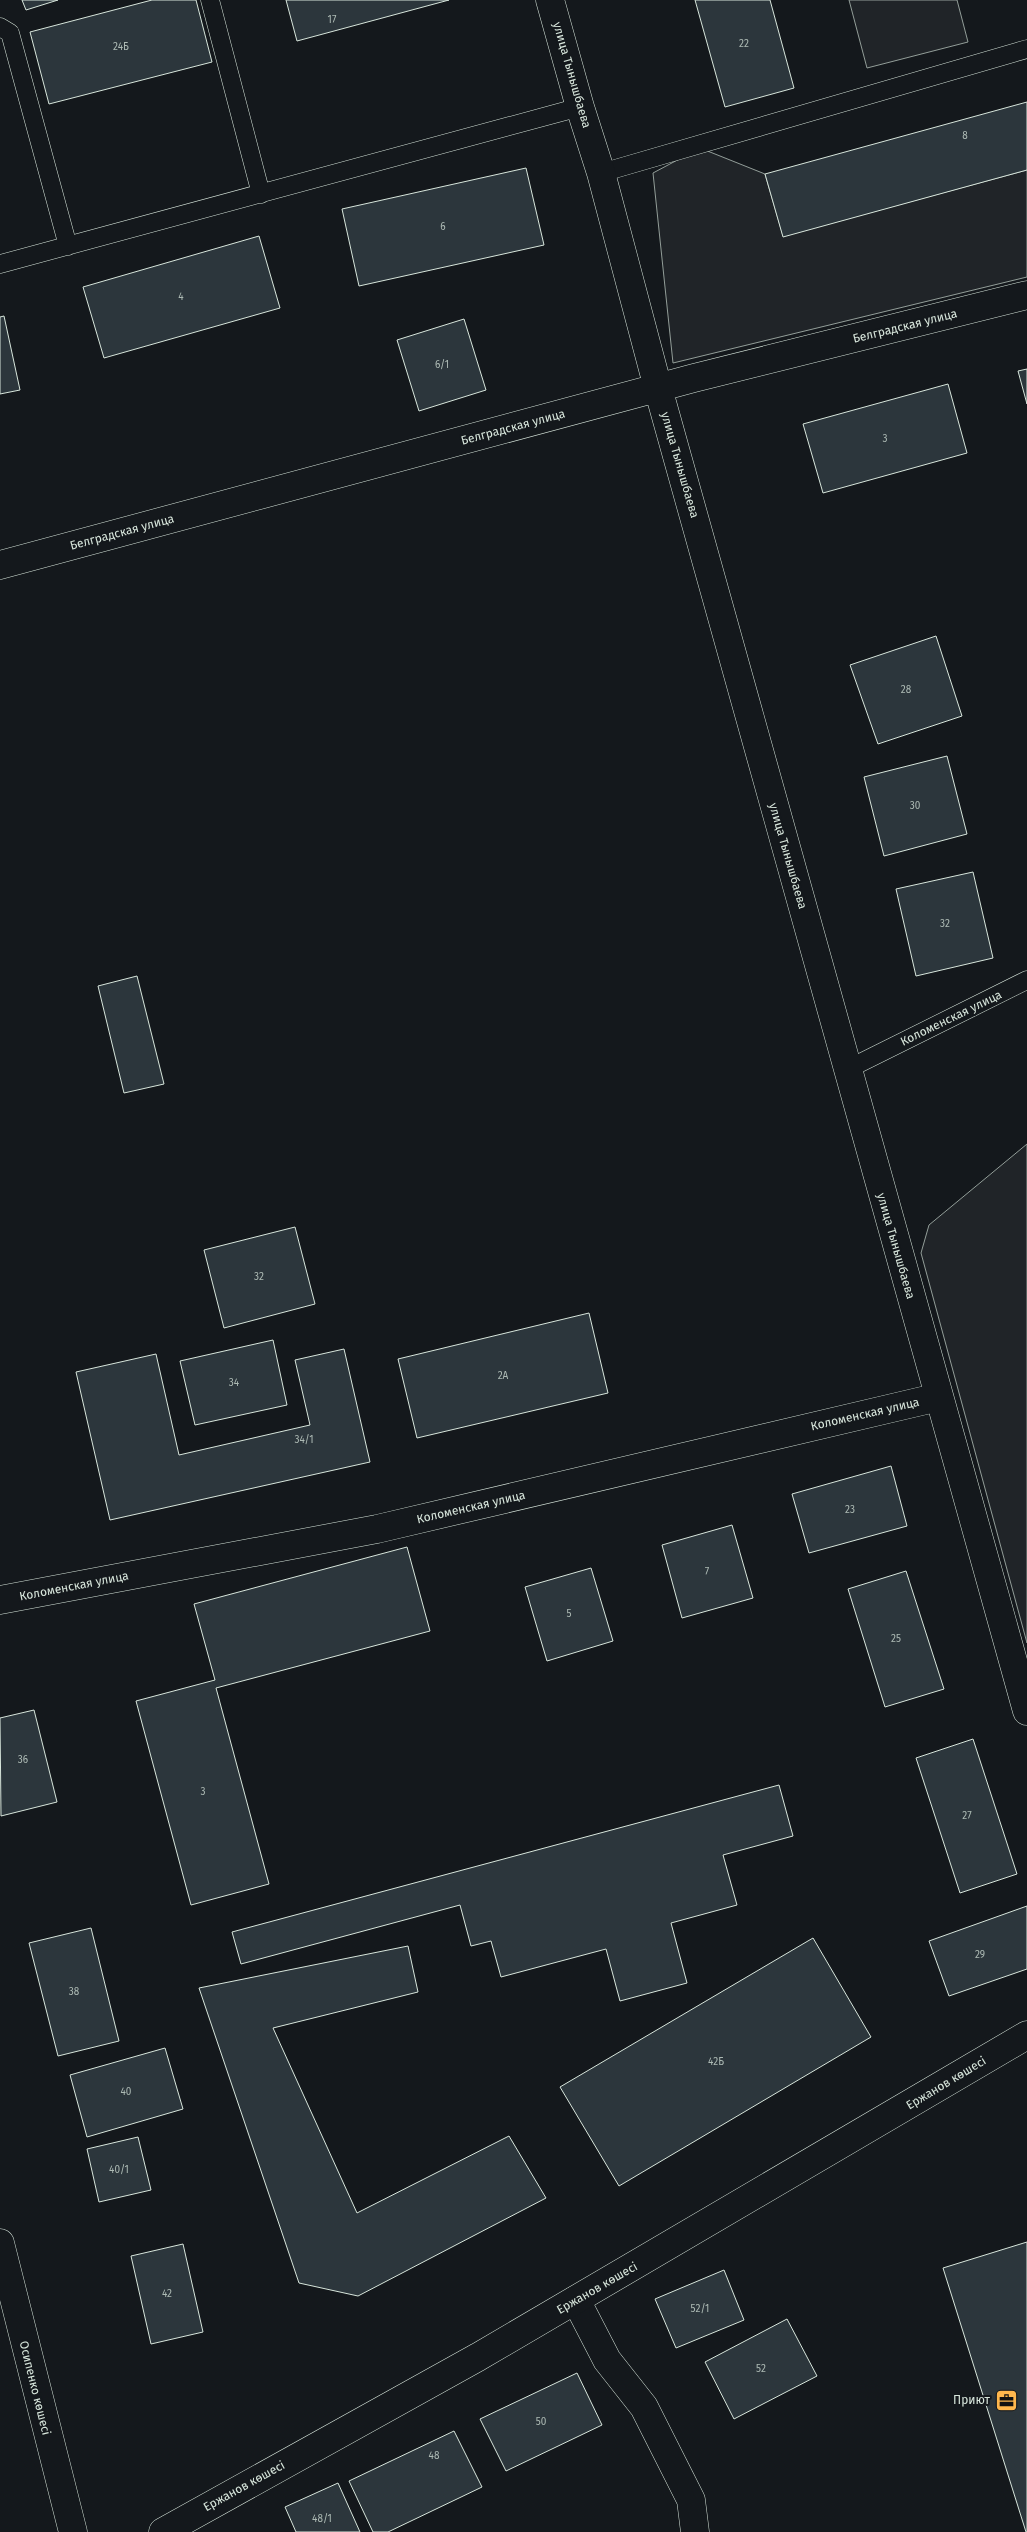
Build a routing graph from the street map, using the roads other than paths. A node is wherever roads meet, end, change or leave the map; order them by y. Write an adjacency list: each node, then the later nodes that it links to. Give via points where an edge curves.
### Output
1 (210, 0): 7 (lane)
2 (550, 0): 5 (street, улица Тынышбаева)
3 (0, 27): 8 (lane, via 10,33)
4 (1027, 49): 6 (lane)
5 (580, 107): 6 (street, улица Тынышбаева); 7 (lane)
6 (601, 173): 11 (street, улица Тынышбаева)
7 (261, 194): 8 (lane)
8 (68, 246): 9 (lane)
9 (0, 264)
10 (1027, 295): 11 (street, Белградская улица)
11 (658, 388): 12 (street, Белградская улица); 14 (street, улица Тынышбаева)
12 (0, 565)
13 (1027, 980): 14 (lane, Коломенская улица)
14 (848, 1069): 15 (street, улица Тынышбаева)
15 (939, 1397): 16 (street, Коломенская улица, via 377,1529); 17 (street, улица Тынышбаева)
16 (0, 1600)
17 (1027, 1711)
18 (1027, 2035): 20 (street, Ержанов көшесі)
19 (0, 2243): 21 (street, Осипенко көшесі)
20 (576, 2300): 22 (street, Ержанов көшесі); 23 (street, via 607,2360 644,2407 691,2500)
21 (73, 2532)
22 (163, 2532)
23 (695, 2532)

